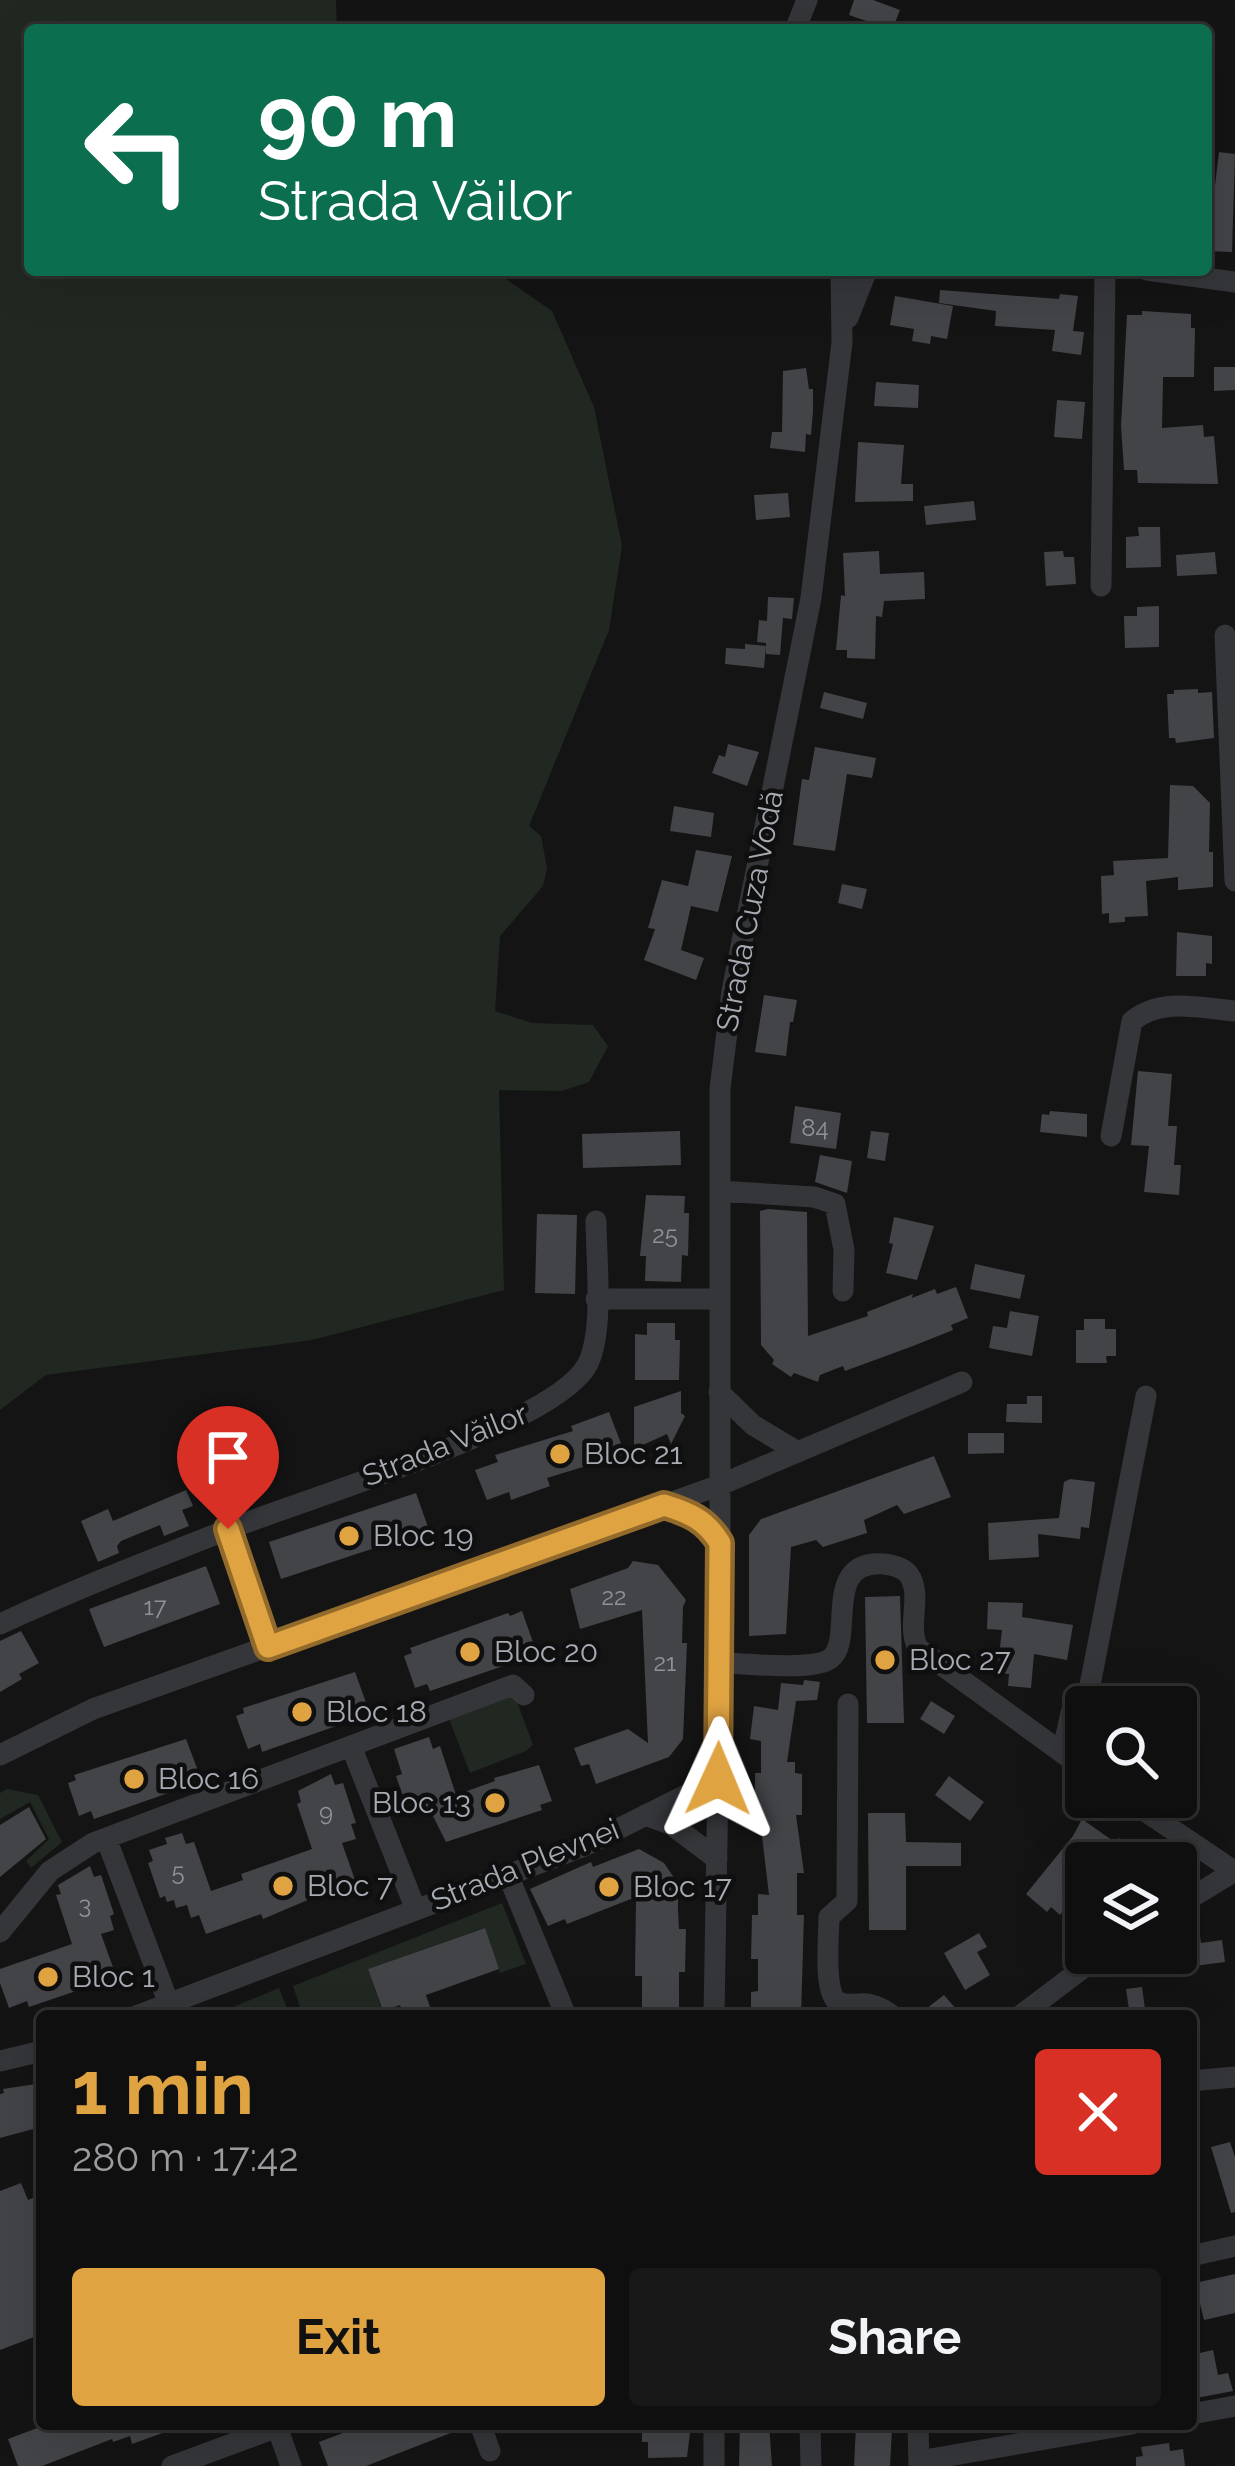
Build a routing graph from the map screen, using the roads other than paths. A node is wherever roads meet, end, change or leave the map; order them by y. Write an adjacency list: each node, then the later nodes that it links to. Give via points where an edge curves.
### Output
1 (842, 276): 6 (street, Strada Cuza Vodă)
2 (865, 276): 6 (street, Strada Cuza Vodă)
3 (1105, 276): 7 (street)
4 (1188, 276): 5 (street)
5 (1235, 283)
6 (842, 342): 12 (street, Strada Cuza Vodă, via 811,598 732,991 720,1089)
7 (1101, 586)
8 (1225, 635): 9 (street)
9 (1235, 881)
10 (1235, 1011): 11 (street, via 1161,1005 1132,1021)
11 (1111, 1136)
12 (720, 1191): 14 (street, via 835,1204); 16 (street, Strada Cuza Vodă)
13 (596, 1221): 15 (street, Strada Văilor)
14 (843, 1291)
15 (596, 1299): 16 (street); 23 (street, Strada Văilor, via 586,1366 537,1409)
16 (719, 1299): 18 (street, Strada Cuza Vodă)
17 (962, 1382): 20 (street)
18 (719, 1392): 20 (street); 21 (street, Strada Cuza Vodă)
19 (1146, 1396): 31 (street, via 1086,1706 1071,1713)
20 (797, 1452): 21 (street)
21 (720, 1485): 22 (street); 24 (street, Strada Cuza Vodă)
22 (664, 1505): 24 (street, via 709,1525); 26 (street)
23 (228, 1529): 25 (street, Strada Văilor); 26 (street)
24 (720, 1543): 27 (street, Strada Cuza Vodă)
25 (0, 1624)
26 (268, 1647): 32 (street, via 93,1709)
27 (720, 1663): 31 (street, via 831,1659 840,1610 859,1570 914,1564 918,1648); 34 (street, Strada Cuza Vodă)
28 (524, 1695): 30 (street, via 513,1685)
29 (848, 1704): 49 (street, via 847,1901 829,1917 829,1986 840,2004 870,2002)
30 (351, 1745): 37 (street); 42 (street)
31 (1062, 1753): 33 (street)
32 (0, 1755)
33 (1065, 1755)
34 (718, 1779): 35 (street, Strada Plevnei); 38 (street, Strada Cuza Vodă)
35 (644, 1815): 38 (street, Strada Plevnei, via 684,1832); 40 (street, Strada Plevnei)
36 (1156, 1818): 39 (street)
37 (106, 1838): 43 (street, via 50,1871); 45 (street)
38 (717, 1859): 48 (street, Strada Cuza Vodă)
39 (1235, 1871): 41 (street)
40 (508, 1875): 42 (street, Strada Plevnei); 47 (street)
41 (1197, 1894)
42 (416, 1910): 45 (street, Strada Plevnei)
43 (0, 1932)
44 (1075, 1974): 50 (street)
45 (169, 2004): 46 (street, Strada Plevnei)
46 (152, 2010)
47 (564, 2010)
48 (714, 2010)
49 (883, 2010)
50 (1028, 2010)
51 (36, 2052): 52 (street)
52 (0, 2061)
53 (1235, 2077): 54 (street)
54 (1197, 2080)
55 (1235, 2246): 56 (street)
56 (1197, 2255)
57 (1235, 2406): 58 (street)
58 (1197, 2413)
59 (267, 2430): 68 (street)
60 (281, 2430): 69 (street)
61 (482, 2430): 66 (street)
62 (714, 2430): 70 (street)
63 (810, 2430): 71 (street)
64 (918, 2430): 67 (street)
65 (1099, 2430): 67 (street)
66 (490, 2451)
67 (919, 2463)
68 (172, 2466)
69 (291, 2466)
70 (714, 2466)
71 (811, 2466)

